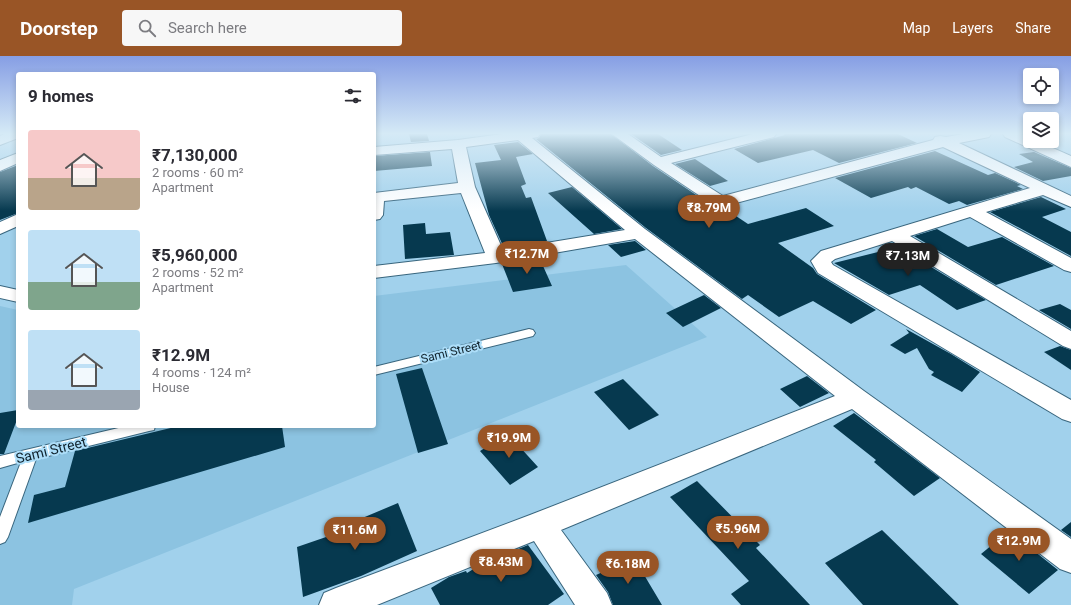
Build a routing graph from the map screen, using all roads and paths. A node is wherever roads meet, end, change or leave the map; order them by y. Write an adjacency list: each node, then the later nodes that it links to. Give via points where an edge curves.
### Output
1 (13, 160): 9 (street)
2 (461, 160): 10 (street)
3 (555, 160): 17 (street)
4 (656, 160): 8 (street)
5 (668, 160): 8 (street)
6 (879, 160): 8 (street, via 721,202)
7 (981, 160): 11 (street)
8 (659, 162)
9 (0, 166)
10 (467, 187): 12 (street, via 379,197); 19 (street)
11 (1045, 190): 13 (street); 14 (street)
12 (376, 201)
13 (1071, 202)
14 (972, 211): 18 (street); 20 (street)
15 (16, 220): 16 (street)
16 (0, 229)
17 (639, 233): 19 (street); 27 (street)
18 (895, 235): 25 (street); 28 (street, via 828,255 821,261 825,269)
19 (496, 257): 21 (street)
20 (1071, 266)
21 (376, 272)
22 (0, 292): 23 (street)
23 (16, 296)
24 (529, 334): 26 (lane, Sami Street)
25 (1071, 341)
26 (376, 371)
27 (855, 398): 32 (street); 34 (street)
28 (1064, 401)
29 (141, 428): 30 (lane, Sami Street)
30 (31, 455): 31 (lane, Sami Street); 33 (lane)
31 (0, 462)
32 (540, 524): 35 (street); 36 (street)
33 (0, 537)
34 (1071, 558)
35 (336, 605)
36 (595, 605)

